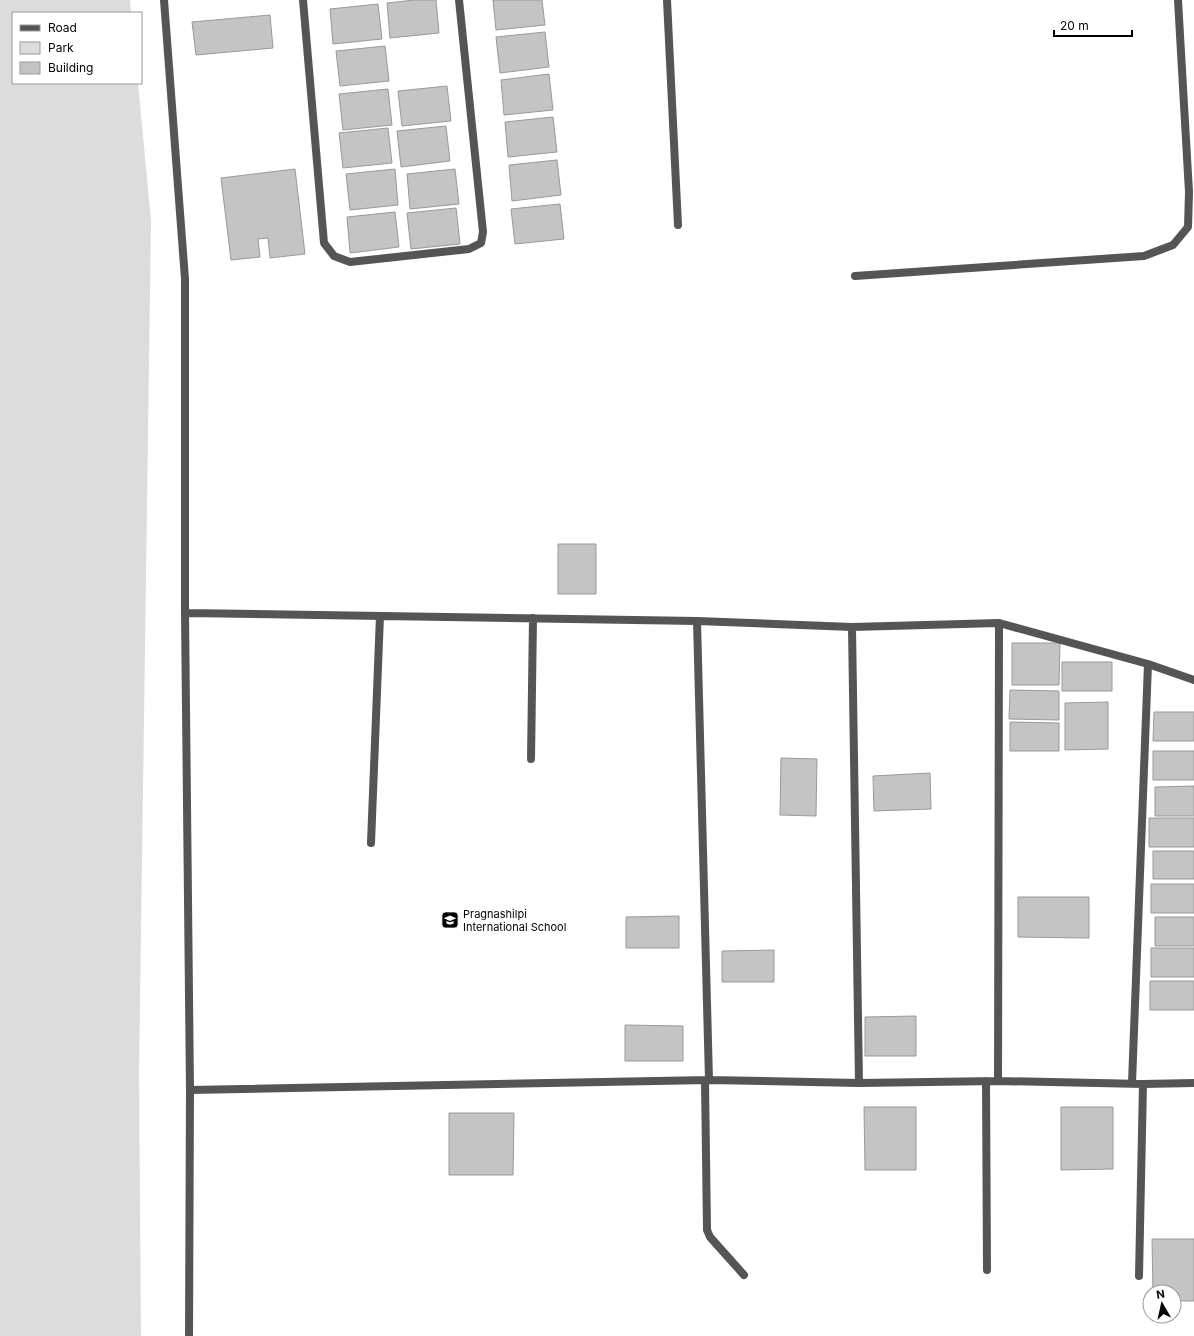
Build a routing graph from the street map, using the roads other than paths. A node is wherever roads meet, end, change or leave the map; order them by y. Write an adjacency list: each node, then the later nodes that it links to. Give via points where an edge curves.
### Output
1 (164, 0): 8 (street, via 185,279)
2 (303, 0): 3 (street, via 324,243 334,256 350,262 469,249 481,243 483,232)
3 (459, 0)
4 (667, 0): 6 (street)
5 (1178, 0): 7 (street, via 1189,199 1188,227 1173,246 1144,256)
6 (678, 225)
7 (855, 276)
8 (185, 613): 9 (street); 25 (street)
9 (380, 616): 10 (street); 17 (street)
10 (532, 618): 11 (street); 16 (street)
11 (697, 621): 13 (street); 18 (street)
12 (999, 623): 13 (street); 14 (street); 19 (street)
13 (852, 627): 21 (street)
14 (1148, 664): 15 (street); 22 (street)
15 (1194, 680)
16 (531, 759)
17 (371, 843)
18 (707, 1080): 21 (street); 25 (street); 27 (street, via 707,1230 710,1237)
19 (998, 1080): 20 (street); 22 (street)
20 (986, 1081): 21 (street); 26 (street)
21 (859, 1083)
22 (1132, 1083): 24 (street)
23 (1194, 1083): 24 (street)
24 (1143, 1084): 28 (street)
25 (190, 1090): 29 (street)
26 (987, 1270)
27 (744, 1275)
28 (1139, 1276)
29 (189, 1336)

